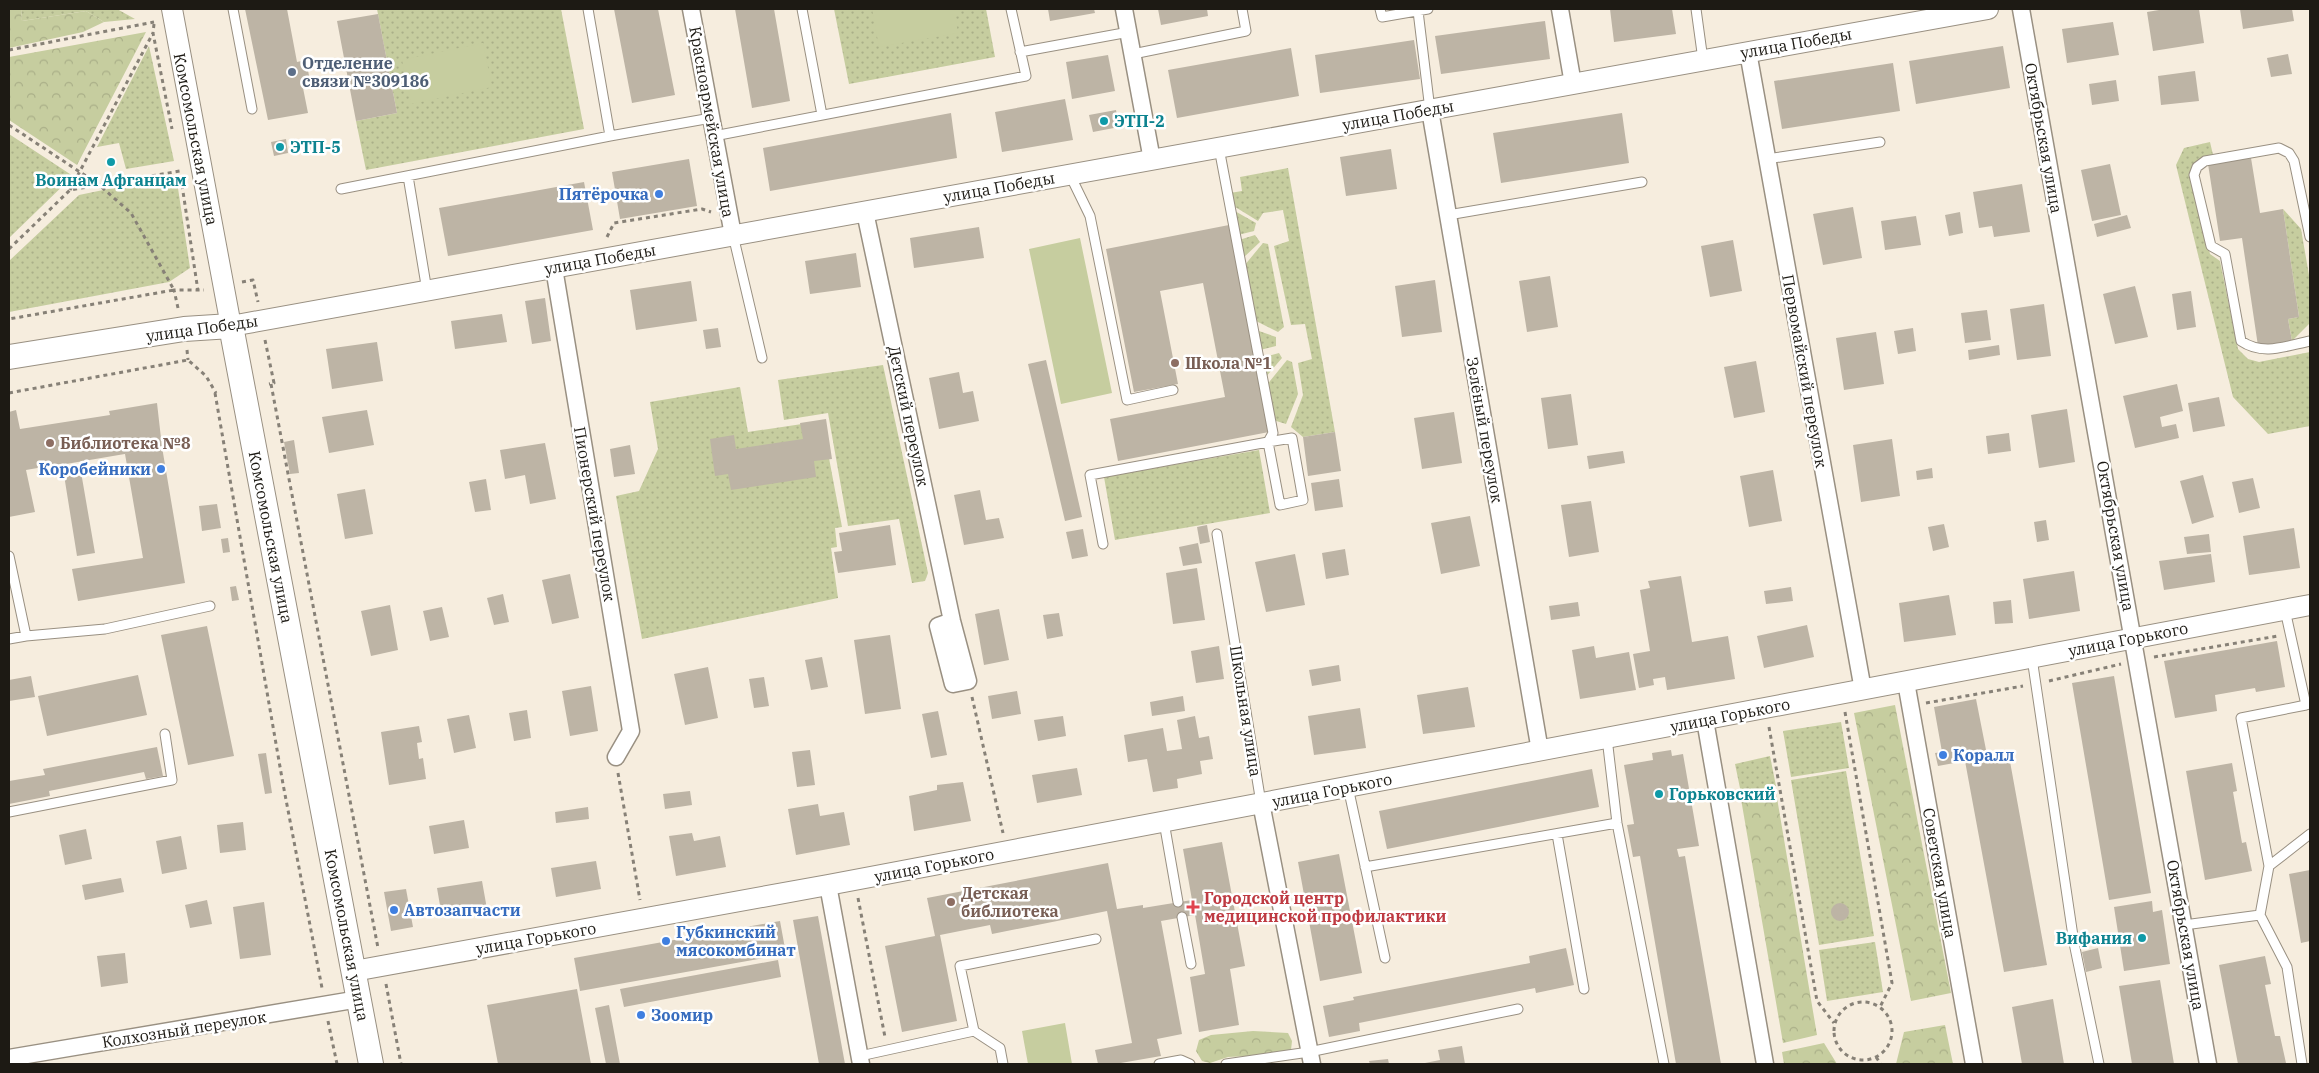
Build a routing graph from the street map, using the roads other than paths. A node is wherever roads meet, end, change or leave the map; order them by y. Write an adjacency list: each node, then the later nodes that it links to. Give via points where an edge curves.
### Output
1 (172, 9): 43 (street, Комсомольская улица)
2 (233, 9): 23 (lane)
3 (588, 9): 27 (lane)
4 (691, 9): 26 (street, Красноармейская улица)
5 (802, 9): 25 (lane)
6 (1011, 9): 18 (lane)
7 (1124, 9): 17 (street)
8 (1242, 9): 20 (lane, via 1246,31)
9 (1380, 9): 15 (lane, via 1382,17)
10 (1428, 9): 15 (lane)
11 (1560, 9): 22 (street)
12 (1696, 9): 21 (lane)
13 (1988, 9): 16 (street, улица Победы)
14 (2021, 9): 56 (street, Октябрьская улица)
15 (1418, 11): 24 (lane)
16 (1932, 14): 19 (street, улица Победы)
17 (1129, 32): 18 (lane); 20 (street)
18 (1020, 52): 25 (lane, via 1026,76)
19 (1748, 52): 21 (street, улица Победы); 32 (street, Первомайский переулок)
20 (1133, 54): 31 (street)
21 (1703, 60): 22 (street, улица Победы)
22 (1574, 84): 24 (street, улица Победы)
23 (252, 109)
24 (1430, 110): 30 (street, улица Победы); 38 (street, Зелёный переулок)
25 (822, 115): 28 (lane)
26 (712, 118): 27 (lane); 28 (street, Красноармейская улица)
27 (610, 136): 34 (lane)
28 (714, 136): 39 (street, Красноармейская улица)
29 (1880, 142): 32 (lane)
30 (1219, 148): 31 (street, улица Победы); 48 (lane, via 1273,433)
31 (1152, 160): 33 (street, улица Победы)
32 (1767, 160): 61 (street, Первомайский переулок)
33 (1070, 174): 37 (street, улица Победы); 47 (lane, via 1090,216 1127,400)
34 (408, 176): 36 (lane); 42 (lane)
35 (1642, 182): 38 (lane)
36 (341, 189)
37 (865, 212): 39 (street, улица Победы); 59 (street, Детский переулок, via 952,620 938,626 952,684)
38 (1448, 215): 66 (street, Зелёный переулок)
39 (731, 226): 41 (street, улица Победы); 46 (lane)
40 (2310, 237): 44 (lane, via 2294,161 2289,153 2279,148 2205,161 2197,167 2194,175 2211,246 2225,254 2241,341 2252,349 2271,349)
41 (554, 268): 42 (street, улица Победы); 67 (street, Пионерский переулок, via 631,731)
42 (427, 291): 43 (street, улица Победы)
43 (231, 326): 45 (main road, улица Победы, via 184,329); 85 (main road, Комсомольская улица)
44 (2310, 341)
45 (9, 357)
46 (762, 358)
47 (1173, 390)
48 (1268, 442): 48 (lane, via 1280,505 1303,500 1292,438); 50 (lane, via 1090,475)
49 (1217, 534): 69 (lane, Школьная улица)
50 (1103, 544)
51 (9, 556): 55 (lane)
52 (2310, 605): 54 (street, улица Горького)
53 (210, 606): 55 (lane, via 106,629)
54 (2285, 610): 56 (street, улица Горького); 62 (lane)
55 (26, 636): 57 (lane)
56 (2134, 638): 58 (street, улица Горького); 81 (street, Октябрьская улица)
57 (9, 639)
58 (2032, 658): 60 (street, улица Горького); 101 (lane, via 2074,943)
59 (968, 681)
60 (1906, 682): 61 (street, улица Горького); 100 (street, Советская улица)
61 (1862, 690): 63 (street, улица Горького)
62 (2308, 705): 75 (lane, via 2241,718)
63 (1705, 720): 65 (street, улица Горького); 99 (street)
64 (165, 734): 70 (lane, via 172,780)
65 (1607, 738): 66 (street, улица Горького); 72 (lane)
66 (1540, 751): 68 (street, улица Горького)
67 (616, 757)
68 (1348, 787): 69 (street, улица Горького); 76 (lane)
69 (1261, 803): 71 (street, улица Горького); 91 (street, Школьная улица)
70 (9, 812)
71 (1164, 822): 77 (street, улица Горького); 78 (lane)
72 (1617, 824): 73 (lane); 98 (lane)
73 (1557, 834): 76 (lane); 86 (lane)
74 (2310, 834): 75 (lane)
75 (2268, 866): 79 (lane)
76 (1365, 867): 83 (lane)
77 (828, 886): 85 (street, улица Горького, via 385,957); 92 (street)
78 (1178, 902)
79 (2260, 915): 81 (lane); 103 (lane, via 2286,967)
80 (1182, 917): 84 (lane)
81 (2184, 925): 102 (street, Октябрьская улица)
82 (1096, 939): 89 (lane, via 960,966)
83 (1384, 958)
84 (1191, 964)
85 (354, 972): 87 (main road, Комсомольская улица)
86 (1584, 989)
87 (359, 1000): 90 (street, Колхозный переулок); 93 (main road, Комсомольская улица)
88 (1518, 1009): 91 (lane)
89 (974, 1031): 92 (lane); 94 (lane, via 1000,1048)
90 (9, 1058)
91 (1310, 1058): 97 (lane)
92 (861, 1060)
93 (371, 1064)
94 (1003, 1064)
95 (1159, 1064): 96 (lane, via 1181,1060)
96 (1190, 1064)
97 (1226, 1064)
98 (1664, 1064)
99 (1765, 1064)
100 (1974, 1064)
101 (2099, 1064)
102 (2208, 1064)
103 (2302, 1064)

